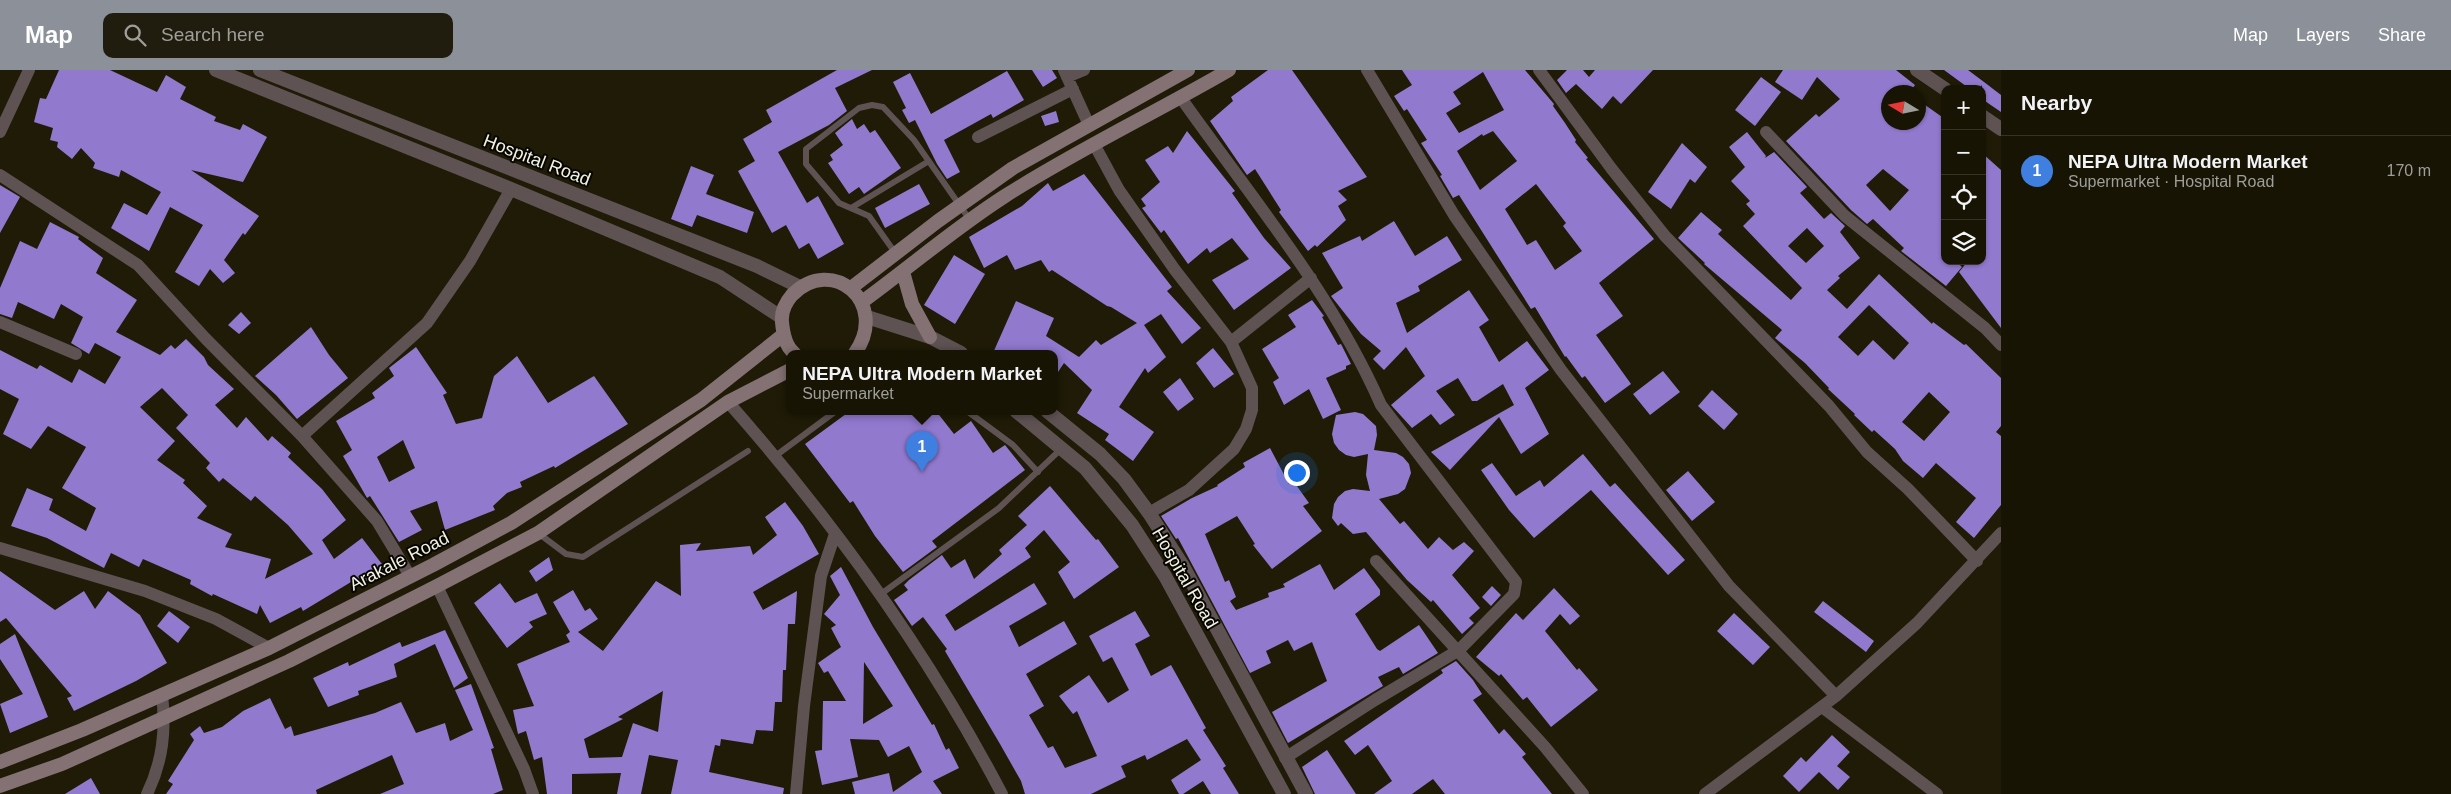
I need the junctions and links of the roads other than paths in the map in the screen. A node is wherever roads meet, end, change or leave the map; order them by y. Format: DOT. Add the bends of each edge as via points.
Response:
graph roads {
  1 [pos="29,70"];
  2 [pos="216,70"];
  3 [pos="1084,70"];
  4 [pos="1188,70"];
  5 [pos="1229,70"];
  6 [pos="1367,70"];
  7 [pos="1539,70"];
  8 [pos="1917,70"];
  9 [pos="265,71"];
  10 [pos="1066,74"];
  11 [pos="1941,86"];
  12 [pos="1073,89"];
  13 [pos="1181,98"];
  14 [pos="1986,119"];
  15 [pos="1089,125"];
  16 [pos="2001,129"];
  17 [pos="0,132"];
  18 [pos="1766,132"];
  19 [pos="978,137"];
  20 [pos="1094,144"];
  21 [pos="929,161"];
  22 [pos="0,175"];
  23 [pos="512,189"];
  24 [pos="960,206"];
  25 [pos="851,208"];
  26 [pos="970,220"];
  27 [pos="896,254"];
  28 [pos="903,272"];
  29 [pos="1310,278"];
  30 [pos="800,287"];
  31 [pos="851,288"];
  32 [pos="862,302"];
  33 [pos="781,317"];
  34 [pos="867,317"];
  35 [pos="0,322"];
  36 [pos="783,335"];
  37 [pos="930,337"];
  38 [pos="1231,342"];
  39 [pos="2001,345"];
  40 [pos="792,350"];
  41 [pos="858,350"];
  42 [pos="955,350"];
  43 [pos="76,354"];
  44 [pos="786,372"];
  45 [pos="728,402"];
  46 [pos="831,415"];
  47 [pos="972,415"];
  48 [pos="1021,415"];
  49 [pos="1052,415"];
  50 [pos="302,436"];
  51 [pos="1062,448"];
  52 [pos="748,451"];
  53 [pos="774,457"];
  54 [pos="1038,472"];
  55 [pos="1149,513"];
  56 [pos="538,533"];
  57 [pos="2001,533"];
  58 [pos="835,534"];
  59 [pos="0,548"];
  60 [pos="1376,560"];
  61 [pos="1977,561"];
  62 [pos="410,576"];
  63 [pos="437,586"];
  64 [pos="882,594"];
  65 [pos="269,648"];
  66 [pos="1459,650"];
  67 [pos="162,694"];
  68 [pos="1836,696"];
  69 [pos="1822,707"];
  70 [pos="164,718"];
  71 [pos="1285,758"];
  72 [pos="0,762"];
  73 [pos="0,786"];
  74 [pos="147,794"];
  75 [pos="533,794"];
  76 [pos="796,794"];
  77 [pos="1002,794"];
  78 [pos="1284,794"];
  79 [pos="1306,794"];
  80 [pos="1583,794"];
  81 [pos="1705,794"];
  82 [pos="1937,794"];
  1 -- 17 [label="street"];
  2 -- 23 [label="street, Hospital Road"];
  3 -- 10 [label="street"];
  4 -- 15 [label="main road"];
  5 -- 13 [label="main road"];
  6 -- 68 [label="street" via="1454,216 1561,370 1729,586"];
  7 -- 61 [label="street" via="1665,236 1829,406 1867,452 1908,489"];
  8 -- 11 [label="street"];
  9 -- 30 [label="street, Hospital Road" via="748,263"];
  10 -- 12 [label="street"];
  12 -- 15 [label="street"];
  12 -- 19 [label="street"];
  13 -- 20 [label="main road"];
  13 -- 29 [label="street"];
  14 -- 16 [label="street"];
  15 -- 24 [label="main road" via="1013,168"];
  18 -- 39 [label="street" via="1845,216 1985,328"];
  20 -- 26 [label="main road" via="1006,195"];
  20 -- 38 [label="street" via="1125,198"];
  21 -- 24 [label="lane"];
  21 -- 25 [label="lane"];
  21 -- 25 [label="lane" via="883,107 859,108 806,149 805,157 810,171 838,203"];
  22 -- 50 [label="street" via="138,264 206,339"];
  23 -- 33 [label="street, Hospital Road" via="720,278"];
  23 -- 50 [label="street" via="470,261 427,322"];
  24 -- 26 [label="lane"];
  24 -- 27 [label="main road"];
  25 -- 27 [label="lane" via="868,216"];
  26 -- 28 [label="main road"];
  27 -- 31 [label="main road"];
  28 -- 32 [label="main road"];
  28 -- 37 [label="main road" via="912,304"];
  29 -- 38 [label="street"];
  29 -- 66 [label="street" via="1381,404 1516,582 1514,594"];
  30 -- 31 [label="main road" via="817,280 835,280"];
  30 -- 33 [label="main road" via="787,300"];
  31 -- 32 [label="main road"];
  32 -- 34 [label="main road"];
  33 -- 36 [label="main road"];
  34 -- 37 [label="street"];
  34 -- 41 [label="main road" via="865,338"];
  35 -- 43 [label="street"];
  36 -- 40 [label="main road"];
  36 -- 62 [label="main road, Arakale Road" via="701,400 511,523"];
  37 -- 42 [label="street"];
  38 -- 55 [label="street" via="1252,388 1252,410 1246,429 1234,449 1207,476"];
  44 -- 45 [label="main road"];
  45 -- 53 [label="street"];
  45 -- 56 [label="main road"];
  46 -- 53 [label="lane"];
  47 -- 54 [label="lane" via="1013,445"];
  48 -- 51 [label="street, Hospital Road"];
  49 -- 55 [label="street, Hospital Road" via="1100,454"];
  50 -- 62 [label="street" via="377,521"];
  51 -- 54 [label="lane"];
  51 -- 78 [label="street, Hospital Road" via="1085,468 1132,525 1165,576"];
  52 -- 56 [label="lane" via="583,557 566,554"];
  53 -- 58 [label="street"];
  54 -- 64 [label="lane" via="999,508"];
  55 -- 71 [label="street, Hospital Road" via="1183,566"];
  56 -- 63 [label="main road"];
  57 -- 61 [label="street"];
  58 -- 64 [label="street"];
  58 -- 76 [label="street" via="821,576"];
  59 -- 65 [label="street" via="145,591 216,619"];
  60 -- 66 [label="street"];
  61 -- 68 [label="street" via="1917,623"];
  62 -- 65 [label="main road, Arakale Road"];
  63 -- 70 [label="main road" via="289,661"];
  63 -- 75 [label="street"];
  64 -- 77 [label="street" via="974,741"];
  65 -- 67 [label="main road, Arakale Road"];
  66 -- 71 [label="street"];
  66 -- 80 [label="street"];
  67 -- 70 [label="street"];
  67 -- 72 [label="main road, Arakale Road"];
  68 -- 69 [label="street"];
  69 -- 81 [label="street"];
  69 -- 82 [label="street"];
  70 -- 73 [label="main road" via="62,764"];
  70 -- 74 [label="street" via="162,754"];
  71 -- 79 [label="street, Hospital Road"];
}
